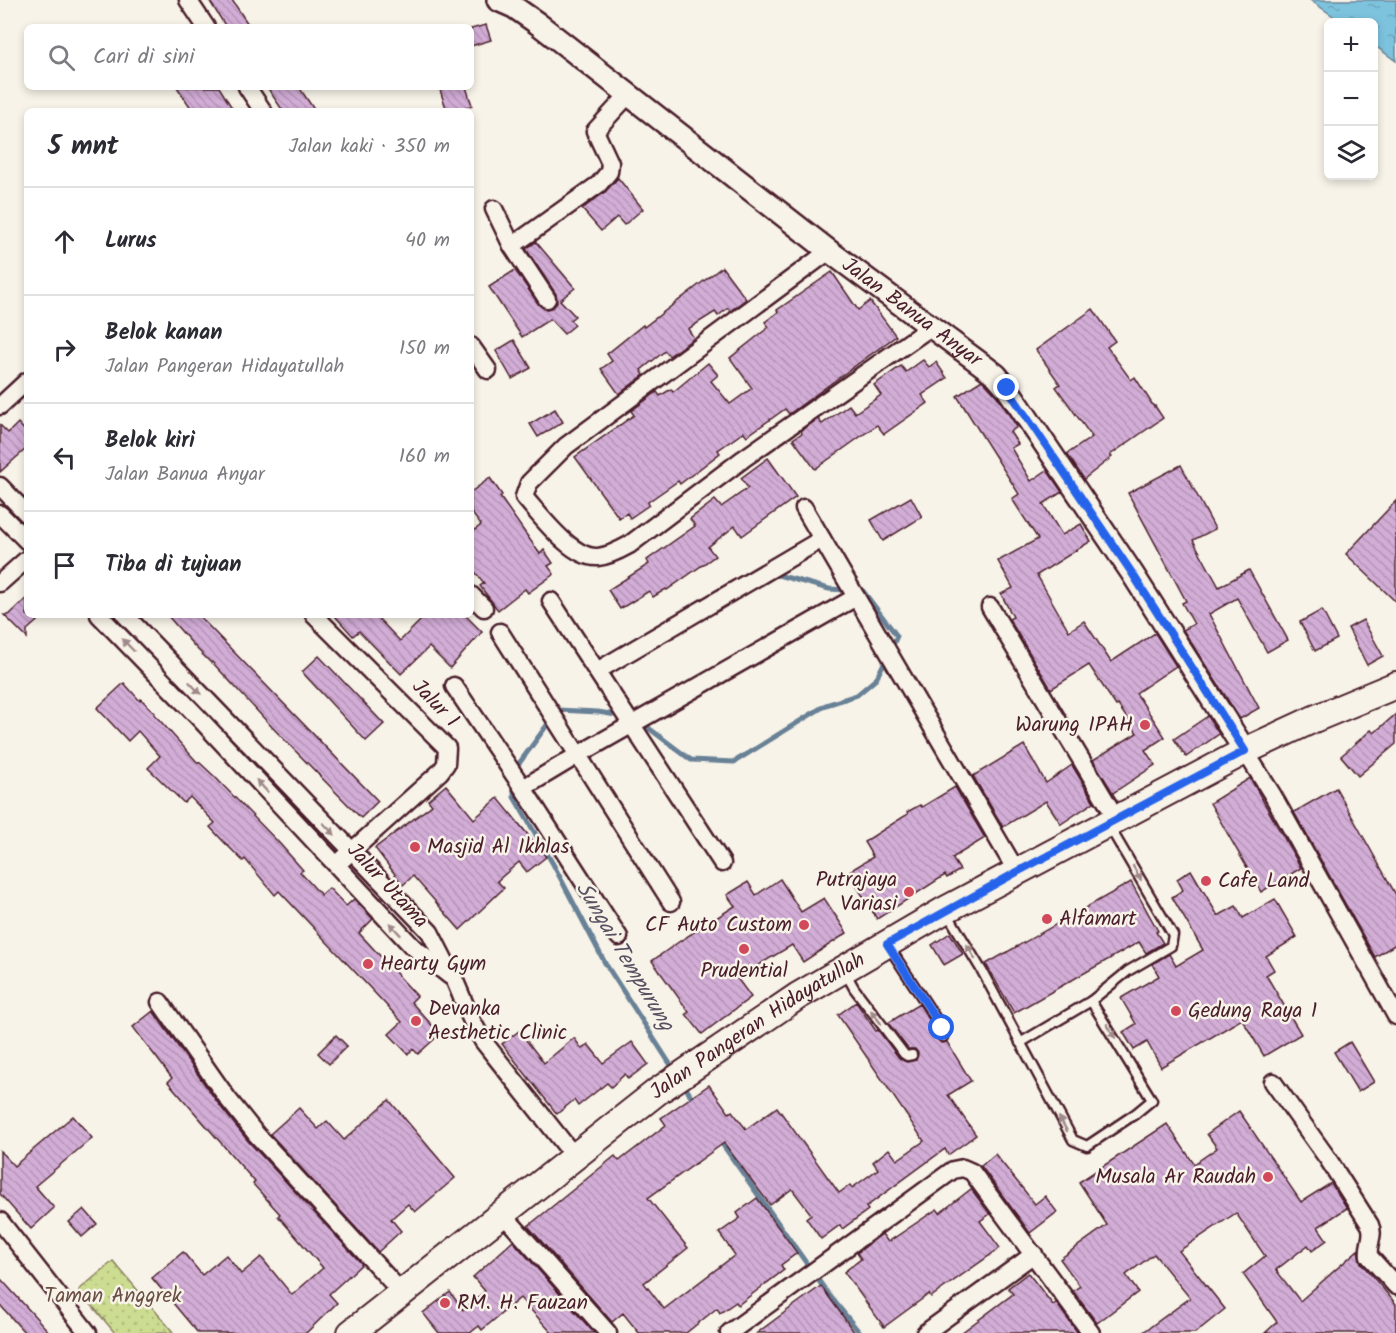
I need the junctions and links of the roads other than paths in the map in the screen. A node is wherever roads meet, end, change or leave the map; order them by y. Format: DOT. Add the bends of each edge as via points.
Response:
graph roads {
  1 [pos="188,0"];
  2 [pos="498,0"];
  3 [pos="204,24"];
  4 [pos="249,90"];
  5 [pos="629,94"];
  6 [pos="261,108"];
  7 [pos="494,209"];
  8 [pos="512,246"];
  9 [pos="829,251"];
  10 [pos="547,299"];
  11 [pos="932,326"];
  12 [pos="474,349"];
  13 [pos="488,370"];
  14 [pos="24,384"];
  15 [pos="0,406"];
  16 [pos="0,486"];
  17 [pos="804,508"];
  18 [pos="24,511"];
  19 [pos="0,514"];
  20 [pos="24,538"];
  21 [pos="822,539"];
  22 [pos="24,562"];
  23 [pos="0,584"];
  24 [pos="856,597"];
  25 [pos="474,598"];
  26 [pos="551,601"];
  27 [pos="990,607"];
  28 [pos="483,608"];
  29 [pos="102,618"];
  30 [pos="128,618"];
  31 [pos="317,618"];
  32 [pos="500,632"];
  33 [pos="597,671"];
  34 [pos="1396,685"];
  35 [pos="454,687"];
  36 [pos="212,705"];
  37 [pos="198,717"];
  38 [pos="632,724"];
  39 [pos="1245,751"];
  40 [pos="578,755"];
  41 [pos="523,788"];
  42 [pos="1112,820"];
  43 [pos="351,852"];
  44 [pos="722,863"];
  45 [pos="336,866"];
  46 [pos="1017,872"];
  47 [pos="671,902"];
  48 [pos="945,910"];
  49 [pos="619,936"];
  50 [pos="887,944"];
  51 [pos="843,970"];
  52 [pos="455,981"];
  53 [pos="1091,1001"];
  54 [pos="160,1002"];
  55 [pos="1396,1016"];
  56 [pos="943,1037"];
  57 [pos="1020,1043"];
  58 [pos="912,1055"];
  59 [pos="1273,1082"];
  60 [pos="574,1156"];
  61 [pos="502,1213"];
  62 [pos="0,1221"];
  63 [pos="1034,1254"];
  64 [pos="1396,1287"];
  65 [pos="402,1293"];
  66 [pos="88,1333"];
  67 [pos="351,1333"];
  68 [pos="608,1333"];
  69 [pos="729,1333"];
  70 [pos="925,1333"];
  71 [pos="1091,1333"];
  1 -- 3 [label="street"];
  2 -- 5 [label="street, Jalan Banua Anyar" via="529,17"];
  4 -- 6 [label="street"];
  5 -- 8 [label="street" via="595,130 610,163 606,177"];
  5 -- 9 [label="street, Jalan Banua Anyar"];
  7 -- 8 [label="street"];
  8 -- 10 [label="street"];
  9 -- 11 [label="street, Jalan Banua Anyar"];
  9 -- 11 [label="street" via="566,447 529,483 524,497 570,546 598,557 629,545"];
  11 -- 39 [label="street, Jalan Banua Anyar" via="996,375 1007,388 1132,573"];
  12 -- 13 [label="street"];
  14 -- 15 [label="street"];
  16 -- 18 [label="street"];
  17 -- 21 [label="street"];
  19 -- 20 [label="street"];
  21 -- 24 [label="street"];
  21 -- 33 [label="street"];
  22 -- 23 [label="street"];
  24 -- 38 [label="street"];
  24 -- 46 [label="street"];
  25 -- 28 [label="street"];
  26 -- 33 [label="street"];
  27 -- 42 [label="street"];
  37 -- 29 [label="street, Jalur Utama, one-way"];
  30 -- 36 [label="street, Jalur Utama, one-way"];
  31 -- 43 [label="street, Jalur 1" via="447,748 446,764 440,772"];
  32 -- 40 [label="street"];
  33 -- 38 [label="street"];
  34 -- 39 [label="main road, Jalan Pangeran Hidayatullah"];
  35 -- 41 [label="street"];
  36 -- 37 [label="street"];
  36 -- 43 [label="street, Jalur Utama, one-way"];
  45 -- 37 [label="street, Jalur Utama, one-way"];
  38 -- 40 [label="street"];
  38 -- 44 [label="street"];
  39 -- 42 [label="main road, Jalan Pangeran Hidayatullah"];
  39 -- 55 [label="street"];
  40 -- 41 [label="street"];
  40 -- 47 [label="street"];
  41 -- 49 [label="street"];
  42 -- 46 [label="main road, Jalan Pangeran Hidayatullah"];
  42 -- 53 [label="lane, one-way" via="1173,935 1171,946 1128,971"];
  43 -- 45 [label="street"];
  43 -- 52 [label="street, Jalur Utama" via="430,932"];
  52 -- 45 [label="street, Jalur Utama, one-way" via="412,946"];
  46 -- 48 [label="main road, Jalan Pangeran Hidayatullah"];
  48 -- 50 [label="main road, Jalan Pangeran Hidayatullah"];
  57 -- 48 [label="lane, one-way"];
  50 -- 51 [label="main road, Jalan Pangeran Hidayatullah"];
  50 -- 56 [label="lane" via="942,1028"];
  58 -- 51 [label="lane, one-way" via="904,1054"];
  51 -- 60 [label="main road, Jalan Pangeran Hidayatullah" via="704,1059"];
  52 -- 60 [label="street" via="483,1041"];
  53 -- 57 [label="lane"];
  53 -- 57 [label="lane, one-way" via="1152,1100 1087,1146 1072,1140"];
  54 -- 65 [label="street" via="256,1134"];
  59 -- 64 [label="street" via="1370,1225 1369,1256"];
  60 -- 61 [label="main road, Jalan Pangeran Hidayatullah"];
  61 -- 65 [label="main road, Jalan Pangeran Hidayatullah"];
  61 -- 68 [label="street"];
  62 -- 66 [label="street"];
  63 -- 69 [label="street" via="972,1172 958,1168"];
  63 -- 70 [label="street"];
  63 -- 71 [label="street"];
  65 -- 67 [label="main road, Jalan Pangeran Hidayatullah"];
}
